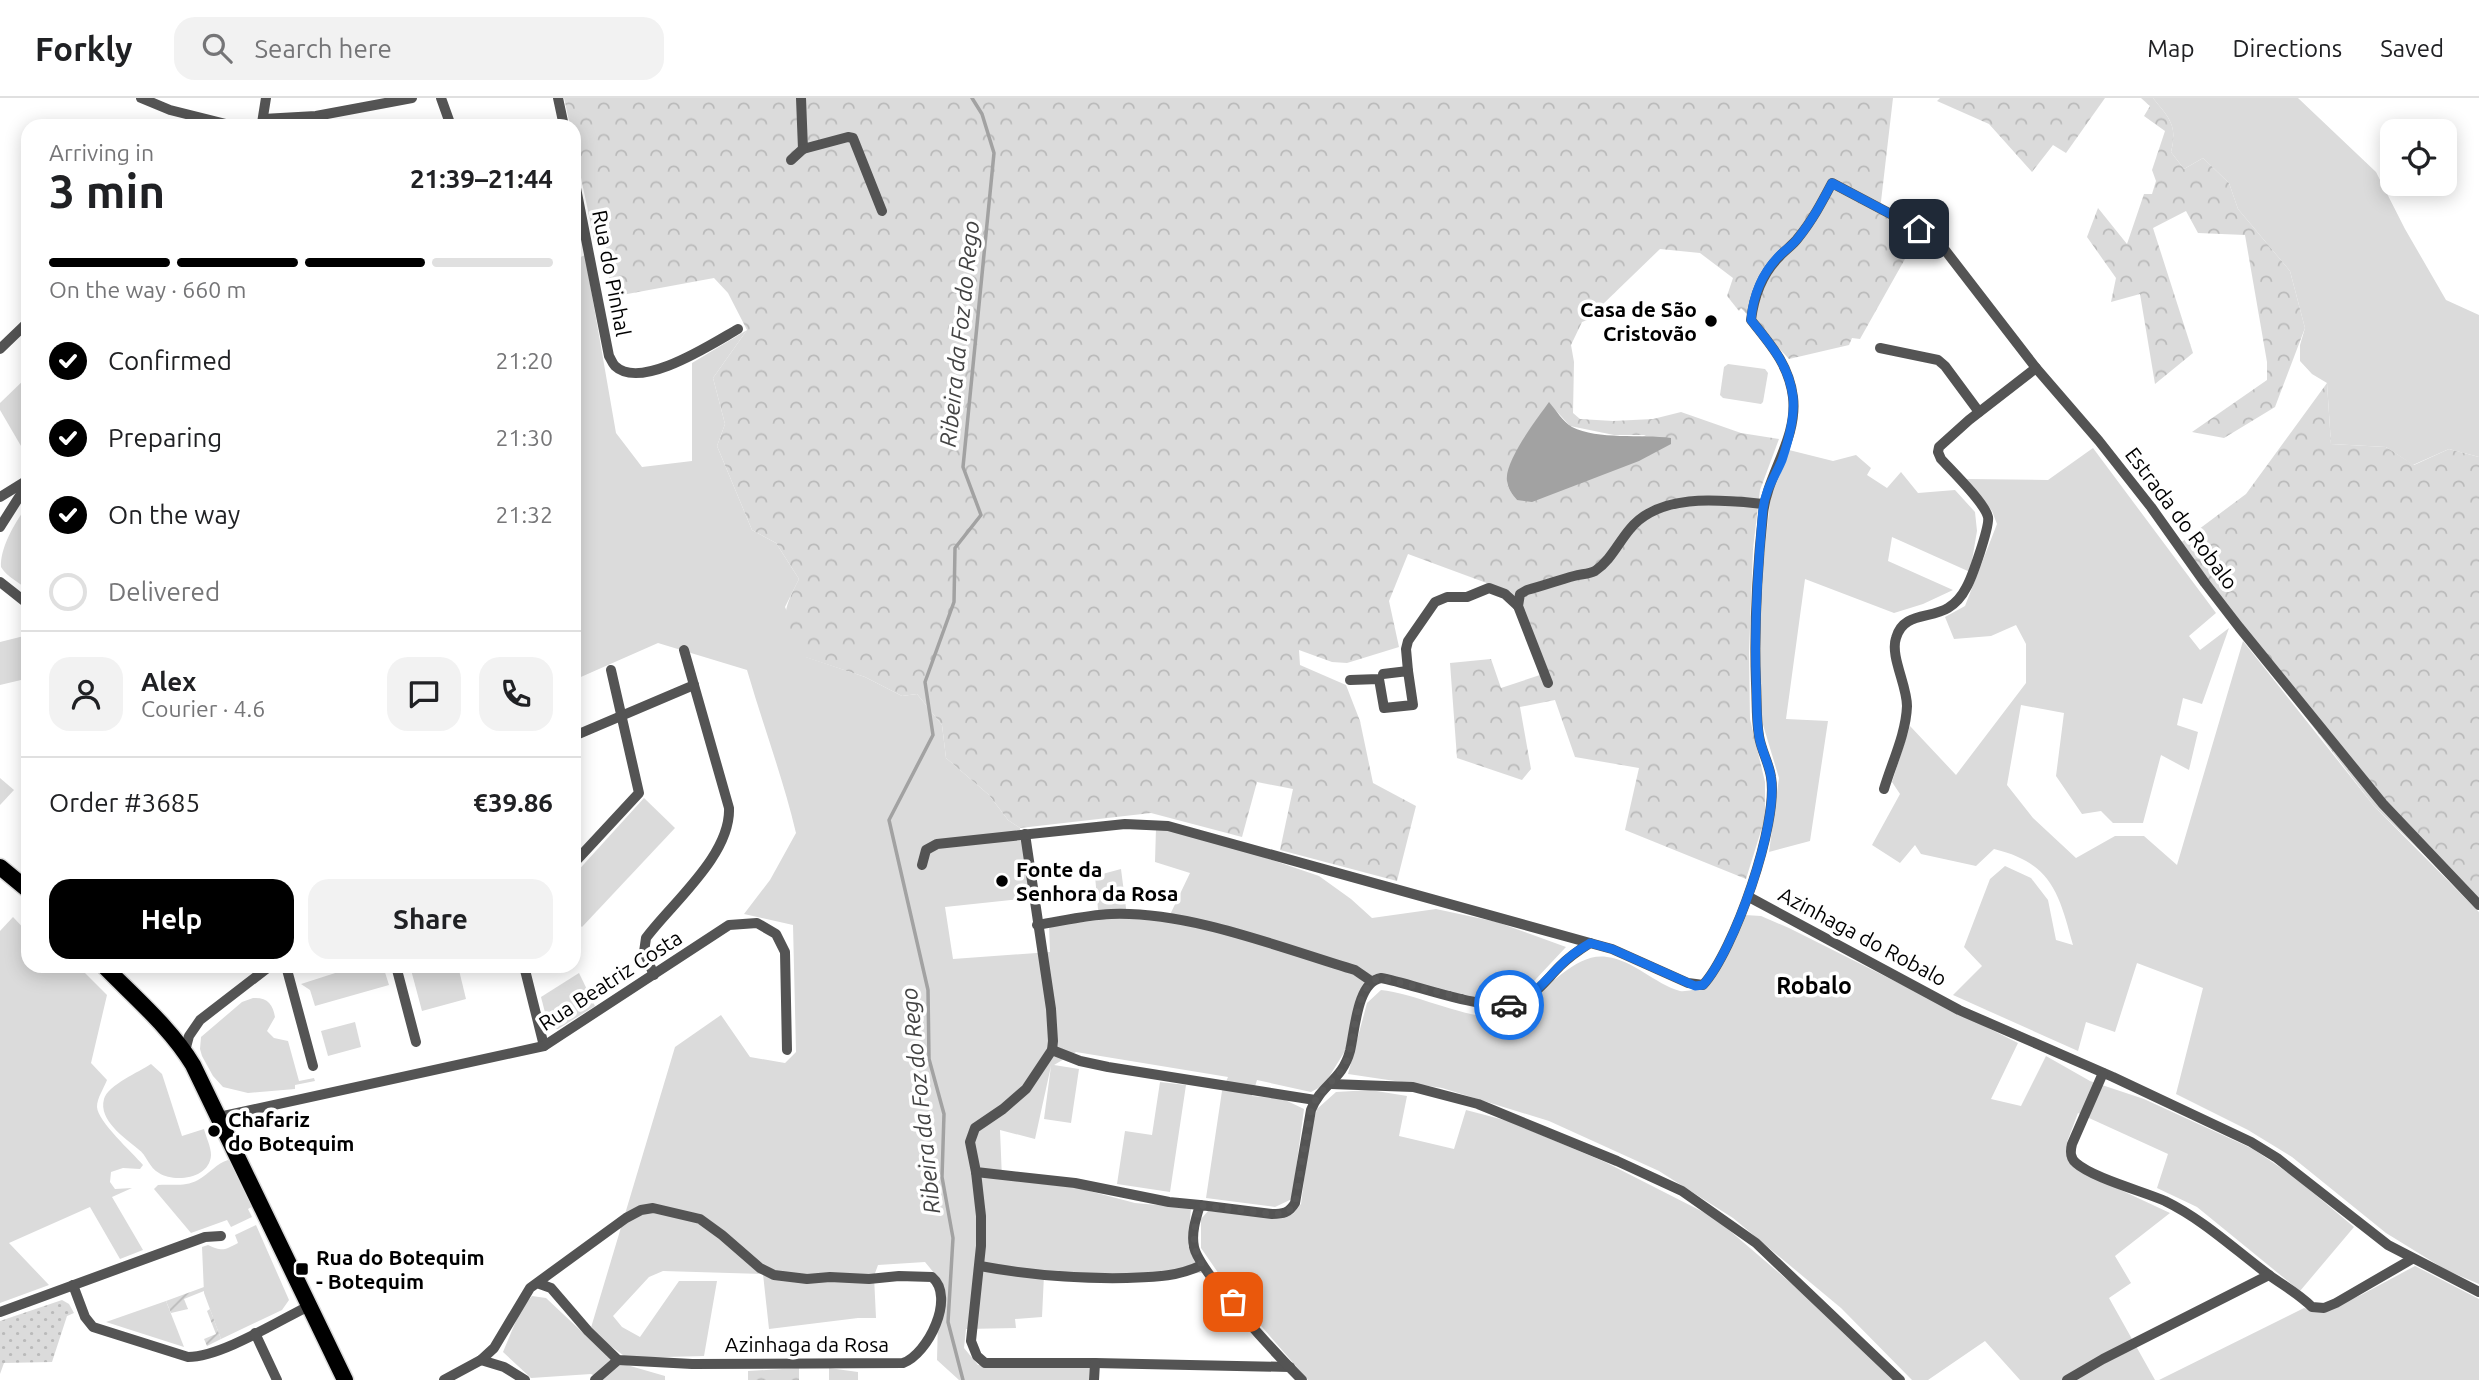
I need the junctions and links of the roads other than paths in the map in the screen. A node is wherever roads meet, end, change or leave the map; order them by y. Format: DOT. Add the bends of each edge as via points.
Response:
graph roads {
  1 [pos="141,98"];
  2 [pos="266,98"];
  3 [pos="412,98"];
  4 [pos="441,98"];
  5 [pos="558,98"];
  6 [pos="801,98"];
  7 [pos="350,104"];
  8 [pos="206,119"];
  9 [pos="263,119"];
  10 [pos="290,119"];
  11 [pos="448,119"];
  12 [pos="562,119"];
  13 [pos="803,149"];
  14 [pos="792,160"];
  15 [pos="1832,183"];
  16 [pos="882,211"];
  17 [pos="581,214"];
  18 [pos="21,329"];
  19 [pos="738,329"];
  20 [pos="1880,348"];
  21 [pos="0,349"];
  22 [pos="2036,368"];
  23 [pos="1979,412"];
  24 [pos="21,485"];
  25 [pos="21,492"];
  26 [pos="0,498"];
  27 [pos="1764,505"];
  28 [pos="0,527"];
  29 [pos="0,582"];
  30 [pos="12,592"];
  31 [pos="21,599"];
  32 [pos="21,604"];
  33 [pos="1518,606"];
  34 [pos="684,650"];
  35 [pos="611,670"];
  36 [pos="1408,671"];
  37 [pos="1383,674"];
  38 [pos="1350,681"];
  39 [pos="1548,683"];
  40 [pos="694,685"];
  41 [pos="622,716"];
  42 [pos="581,733"];
  43 [pos="1884,789"];
  44 [pos="1024,834"];
  45 [pos="581,855"];
  46 [pos="922,865"];
  47 [pos="0,867"];
  48 [pos="21,884"];
  49 [pos="1749,897"];
  50 [pos="2479,905"];
  51 [pos="1037,925"];
  52 [pos="1590,943"];
  53 [pos="111,973"];
  54 [pos="261,973"];
  55 [pos="288,973"];
  56 [pos="398,973"];
  57 [pos="526,973"];
  58 [pos="653,975"];
  59 [pos="1371,982"];
  60 [pos="416,1042"];
  61 [pos="544,1046"];
  62 [pos="787,1050"];
  63 [pos="1052,1050"];
  64 [pos="185,1051"];
  65 [pos="313,1066"];
  66 [pos="2103,1073"];
  67 [pos="1331,1084"];
  68 [pos="1315,1100"];
  69 [pos="219,1117"];
  70 [pos="976,1171"];
  71 [pos="1200,1205"];
  72 [pos="221,1236"];
  73 [pos="2412,1259"];
  74 [pos="1202,1265"];
  75 [pos="980,1266"];
  76 [pos="2269,1275"];
  77 [pos="537,1283"];
  78 [pos="74,1285"];
  79 [pos="2479,1293"];
  80 [pos="309,1306"];
  81 [pos="0,1312"];
  82 [pos="255,1333"];
  83 [pos="481,1360"];
  84 [pos="618,1360"];
  85 [pos="1095,1363"];
  86 [pos="1179,1366"];
  87 [pos="1272,1367"];
  88 [pos="1290,1367"];
  89 [pos="277,1380"];
  90 [pos="345,1380"];
  91 [pos="444,1380"];
  92 [pos="525,1380"];
  93 [pos="596,1380"];
  94 [pos="1094,1380"];
  95 [pos="1179,1380"];
  96 [pos="1269,1380"];
  97 [pos="1302,1380"];
  98 [pos="1900,1380"];
  99 [pos="2067,1380"];
  1 -- 8 [label="street"];
  2 -- 9 [label="street"];
  3 -- 7 [label="street"];
  4 -- 11 [label="street"];
  5 -- 12 [label="street"];
  6 -- 13 [label="street"];
  7 -- 10 [label="street"];
  13 -- 14 [label="street"];
  13 -- 16 [label="street" via="853,138"];
  15 -- 22 [label="street, Estrada do Robalo" via="1933,239"];
  15 -- 27 [label="street, Azinhaga do Robalo" via="1796,241 1762,278 1752,309 1751,320 1782,359 1794,400 1782,459"];
  17 -- 19 [label="street, Rua do Pinhal" via="609,356 615,366 639,373 655,371"];
  18 -- 21 [label="street"];
  20 -- 23 [label="street" via="1937,360"];
  22 -- 23 [label="street"];
  22 -- 50 [label="street, Estrada do Robalo" via="2107,451 2205,583 2374,793"];
  23 -- 43 [label="street" via="1944,441 1937,453 1985,510 1988,523 1974,571 1956,602 1909,619 1896,635 1907,703"];
  24 -- 26 [label="street"];
  25 -- 28 [label="street"];
  27 -- 33 [label="street" via="1706,502 1656,509 1629,529 1593,572 1527,590 1520,594"];
  27 -- 49 [label="street, Azinhaga do Robalo" via="1755,661 1759,738 1772,778 1770,817"];
  29 -- 30 [label="street"];
  30 -- 31 [label="street"];
  30 -- 32 [label="street"];
  33 -- 36 [label="street" via="1506,594 1489,588 1435,602 1408,641"];
  33 -- 39 [label="street"];
  34 -- 40 [label="street"];
  35 -- 41 [label="street"];
  36 -- 37 [label="street"];
  36 -- 38 [label="street" via="1413,705 1384,708 1379,679"];
  40 -- 41 [label="street"];
  40 -- 58 [label="street" via="729,818 724,836 698,878 646,938 644,952"];
  41 -- 42 [label="street"];
  41 -- 45 [label="street" via="639,793"];
  44 -- 46 [label="street" via="937,844 926,850"];
  44 -- 51 [label="street"];
  44 -- 52 [label="street" via="1125,824 1168,826"];
  47 -- 48 [label="main road"];
  49 -- 52 [label="street" via="1703,985 1688,984"];
  49 -- 66 [label="street, Azinhaga do Robalo" via="1959,1010"];
  51 -- 59 [label="street" via="1110,914 1173,920 1355,970"];
  51 -- 63 [label="street" via="1051,1009"];
  52 -- 59 [label="street" via="1572,954 1536,992 1508,1006 1390,979"];
  53 -- 64 [label="main road"];
  54 -- 64 [label="street" via="200,1020"];
  55 -- 65 [label="street"];
  56 -- 60 [label="street"];
  57 -- 61 [label="street"];
  58 -- 61 [label="street, Rua Beatriz Costa"];
  58 -- 62 [label="street, Rua Beatriz Costa" via="729,925 757,923 776,934 785,952"];
  59 -- 67 [label="street" via="1362,997 1346,1063"];
  61 -- 69 [label="street, Rua Beatriz Costa"];
  63 -- 68 [label="street" via="1108,1067"];
  63 -- 70 [label="street" via="1026,1089 975,1128 970,1142"];
  64 -- 69 [label="main road"];
  66 -- 73 [label="street, Azinhaga do Robalo" via="2251,1142"];
  66 -- 76 [label="street" via="2071,1144 2074,1162 2191,1216"];
  67 -- 68 [label="street"];
  67 -- 98 [label="street" via="1413,1087 1478,1104 1682,1191 1756,1243"];
  68 -- 71 [label="street" via="1291,1210 1272,1214"];
  69 -- 80 [label="main road"];
  70 -- 71 [label="street"];
  70 -- 75 [label="street"];
  71 -- 74 [label="street" via="1193,1237"];
  72 -- 78 [label="street" via="205,1237"];
  73 -- 76 [label="street" via="2318,1309"];
  73 -- 79 [label="street, Azinhaga do Robalo"];
  74 -- 75 [label="street" via="1168,1276 1107,1278 1042,1276"];
  74 -- 88 [label="street"];
  75 -- 85 [label="street" via="971,1341 980,1360 992,1364"];
  76 -- 99 [label="street"];
  77 -- 83 [label="street, Azinhaga da Rosa"];
  77 -- 84 [label="street" via="551,1288"];
  77 -- 84 [label="street, Azinhaga da Rosa" via="626,1217 653,1208 699,1219 774,1275 932,1278 940,1293 938,1318 927,1343 903,1363"];
  78 -- 81 [label="street"];
  78 -- 82 [label="street" via="93,1327 179,1355 198,1357"];
  80 -- 82 [label="street"];
  80 -- 90 [label="main road"];
  82 -- 89 [label="street"];
  83 -- 91 [label="street, Azinhaga da Rosa"];
  83 -- 92 [label="street"];
  84 -- 93 [label="street"];
  85 -- 86 [label="street"];
  85 -- 94 [label="street"];
  86 -- 87 [label="street"];
  86 -- 95 [label="street"];
  87 -- 88 [label="street"];
  87 -- 96 [label="street"];
  88 -- 97 [label="street"];
}
